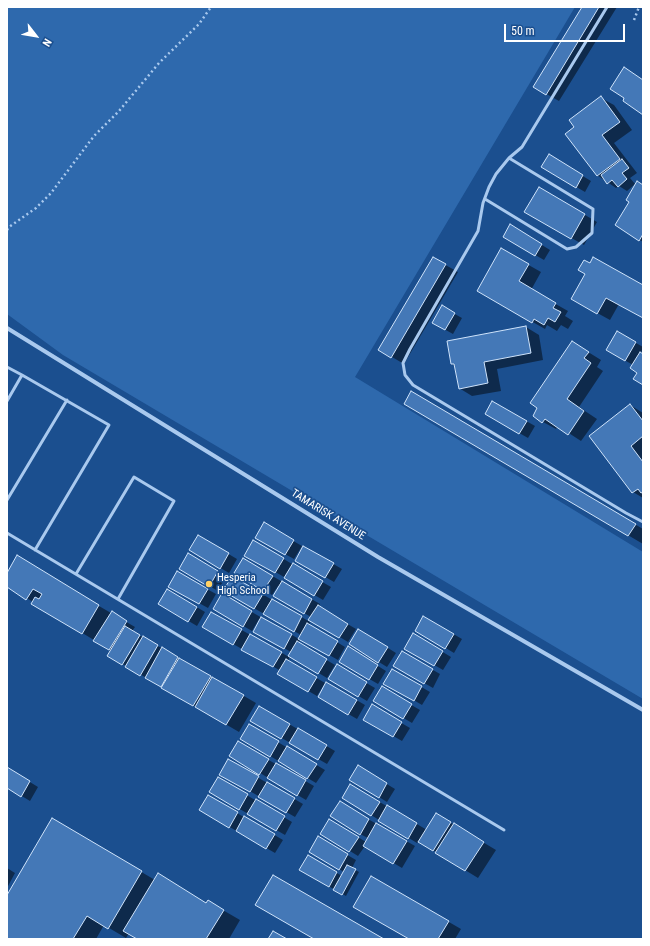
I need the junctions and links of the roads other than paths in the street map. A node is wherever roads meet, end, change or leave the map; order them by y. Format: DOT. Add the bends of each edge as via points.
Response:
graph roads {
  1 [pos="606,7"];
  2 [pos="509,158"];
  3 [pos="485,199"];
  4 [pos="7,328"];
  5 [pos="7,367"];
  6 [pos="22,375"];
  7 [pos="67,400"];
  8 [pos="7,401"];
  9 [pos="7,500"];
  10 [pos="643,522"];
  11 [pos="7,533"];
  12 [pos="35,550"];
  13 [pos="76,574"];
  14 [pos="118,599"];
  15 [pos="643,710"];
  16 [pos="504,830"];
  1 -- 2 [label="lane" via="522,147"];
  2 -- 3 [label="lane" via="496,174"];
  2 -- 3 [label="lane" via="593,209 592,233 576,247 567,249"];
  3 -- 10 [label="lane" via="478,230 410,349 403,363 405,374 414,386"];
  4 -- 15 [label="street, TAMARISK AVENUE" via="378,557"];
  5 -- 6 [label="lane"];
  6 -- 7 [label="lane"];
  6 -- 8 [label="lane"];
  7 -- 9 [label="lane"];
  7 -- 12 [label="lane" via="110,425"];
  11 -- 12 [label="lane"];
  12 -- 13 [label="lane"];
  13 -- 14 [label="lane"];
  13 -- 14 [label="lane" via="134,477 174,500"];
  14 -- 16 [label="lane"];
}
